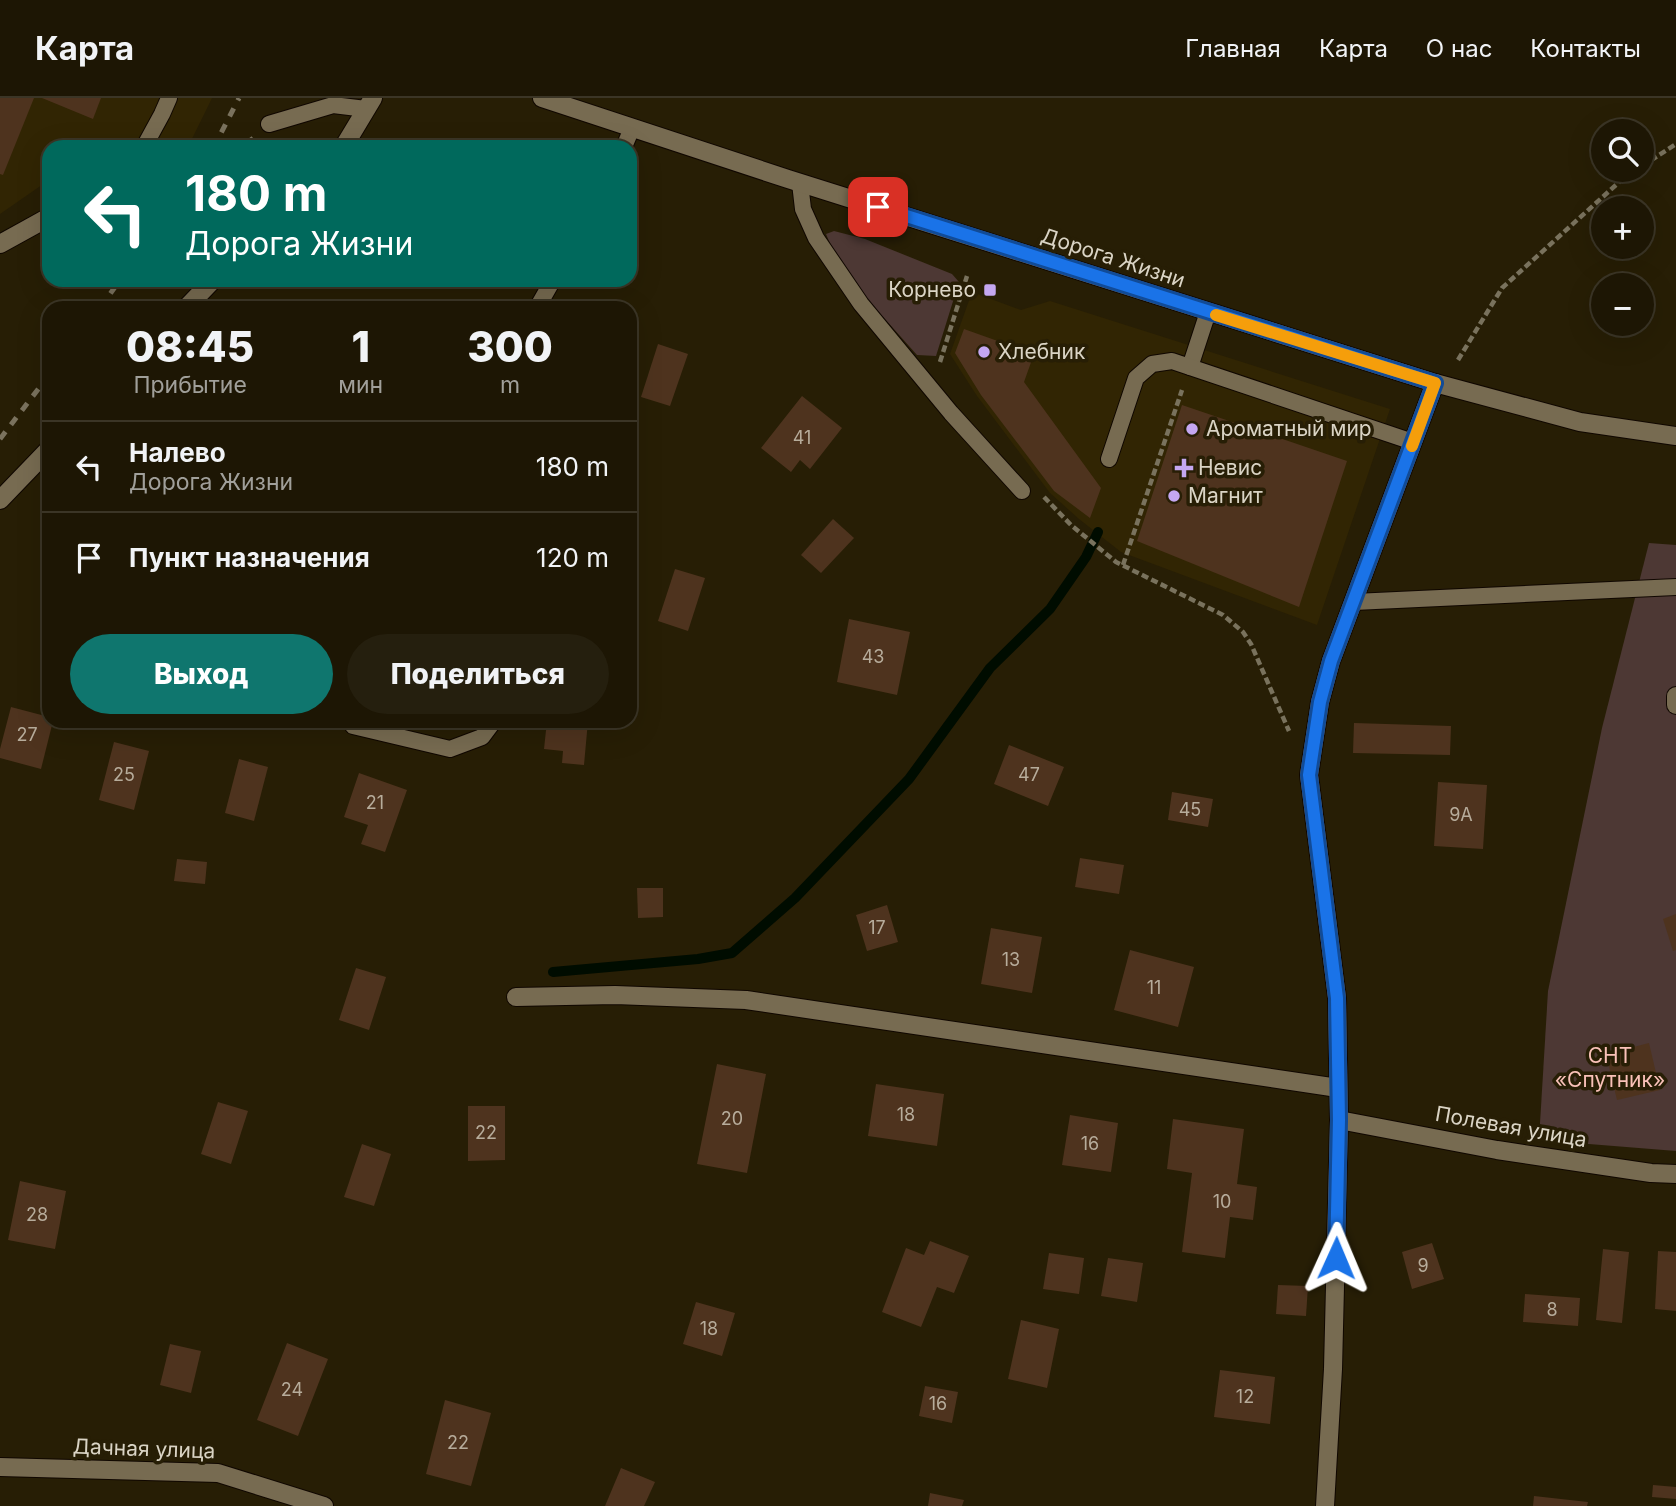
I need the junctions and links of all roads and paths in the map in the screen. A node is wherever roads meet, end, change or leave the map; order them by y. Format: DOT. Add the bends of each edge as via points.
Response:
graph roads {
  1 [pos="169,98"];
  2 [pos="542,98"];
  3 [pos="370,103"];
  4 [pos="269,124"];
  5 [pos="632,128"];
  6 [pos="148,140"];
  7 [pos="346,140"];
  8 [pos="627,140"];
  9 [pos="1676,144"];
  10 [pos="1654,158"];
  11 [pos="1618,182"];
  12 [pos="800,183"];
  13 [pos="42,222"];
  14 [pos="0,244"];
  15 [pos="967,276"];
  16 [pos="206,287"];
  17 [pos="193,301"];
  18 [pos="1208,312"];
  19 [pos="1458,360"];
  20 [pos="939,364"];
  21 [pos="1190,367"];
  22 [pos="1435,383"];
  23 [pos="1676,436"];
  24 [pos="1413,442"];
  25 [pos="42,456"];
  26 [pos="1109,458"];
  27 [pos="1030,490"];
  28 [pos="0,500"];
  29 [pos="1124,565"];
  30 [pos="1676,587"];
  31 [pos="1354,602"];
  32 [pos="1676,696"];
  33 [pos="1676,705"];
  34 [pos="362,728"];
  35 [pos="489,728"];
  36 [pos="1309,775"];
  37 [pos="516,997"];
  38 [pos="1338,1088"];
  39 [pos="1339,1120"];
  40 [pos="1676,1163"];
  41 [pos="1651,1173"];
  42 [pos="1676,1174"];
  43 [pos="0,1467"];
  44 [pos="324,1506"];
  45 [pos="1325,1506"];
  1 -- 6 [label="lane"];
  2 -- 5 [label="street, Дорога Жизни"];
  3 -- 4 [label="lane" via="333,105"];
  3 -- 7 [label="street"];
  5 -- 8 [label="lane"];
  5 -- 12 [label="street, Дорога Жизни"];
  9 -- 10 [label="path"];
  11 -- 19 [label="path" via="1502,288"];
  12 -- 18 [label="street, Дорога Жизни"];
  12 -- 27 [label="lane" via="803,209 816,238 861,304 951,413"];
  13 -- 14 [label="street"];
  15 -- 20 [label="path"];
  16 -- 17 [label="street"];
  18 -- 21 [label="lane"];
  18 -- 22 [label="street, Дорога Жизни"];
  21 -- 24 [label="lane"];
  21 -- 26 [label="lane" via="1172,361 1152,364 1136,378"];
  21 -- 29 [label="path"];
  22 -- 23 [label="street, Дорога Жизни" via="1580,422"];
  22 -- 24 [label="street"];
  24 -- 31 [label="street"];
  25 -- 28 [label="street"];
  27 -- 29 [label="path"];
  29 -- 36 [label="path" via="1223,615 1243,632"];
  30 -- 31 [label="lane"];
  31 -- 36 [label="street" via="1320,702"];
  32 -- 33 [label="street"];
  34 -- 35 [label="lane" via="450,749 482,737"];
  36 -- 38 [label="street" via="1337,998"];
  37 -- 38 [label="street" via="746,1000"];
  38 -- 39 [label="street"];
  39 -- 41 [label="street, Полевая улица"];
  39 -- 45 [label="street"];
  40 -- 41 [label="street"];
  41 -- 42 [label="street, Полевая улица"];
  43 -- 44 [label="street, Дачная улица" via="218,1473"];
}
